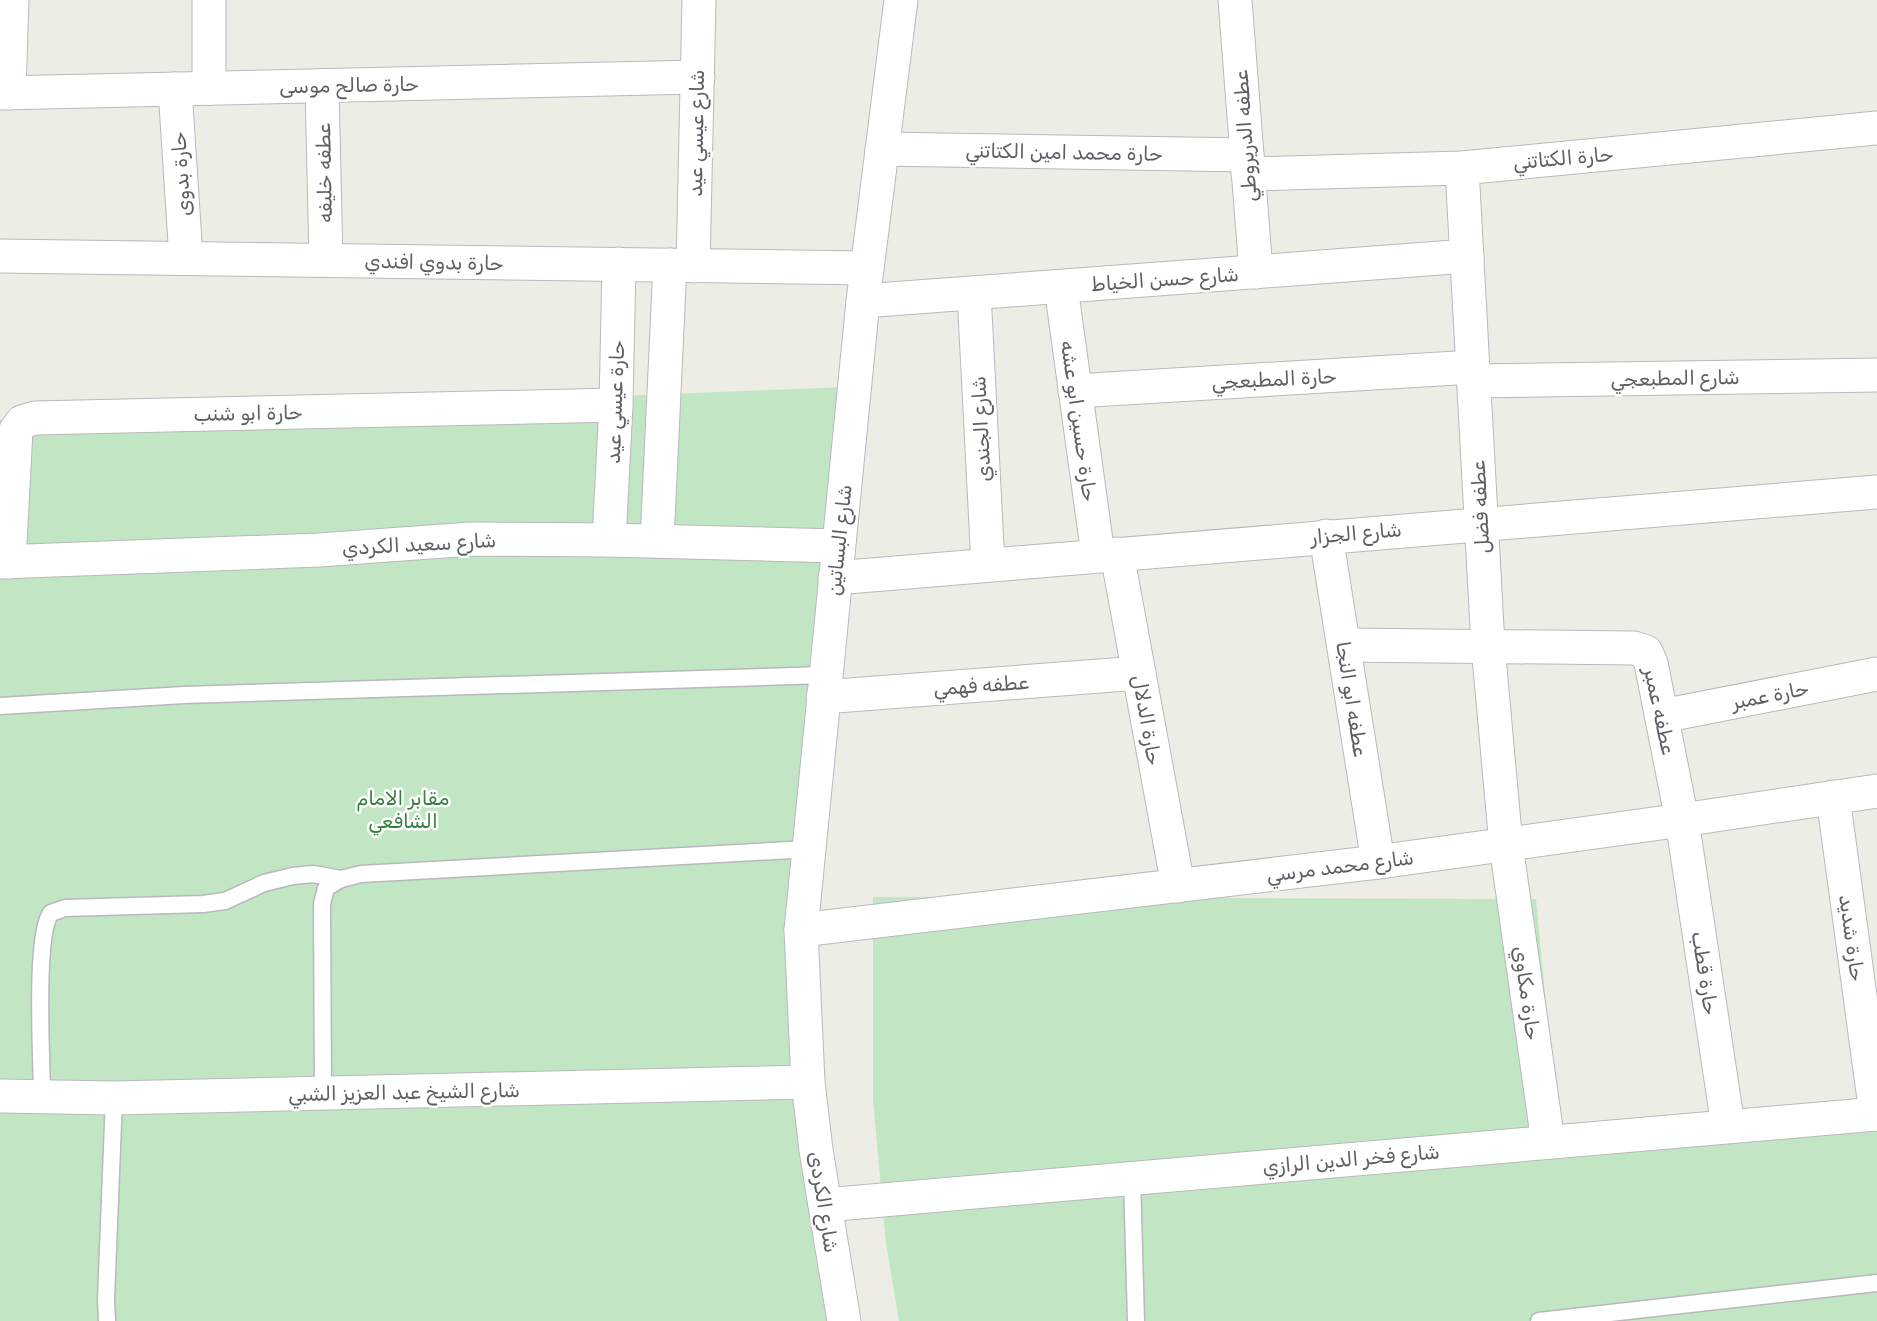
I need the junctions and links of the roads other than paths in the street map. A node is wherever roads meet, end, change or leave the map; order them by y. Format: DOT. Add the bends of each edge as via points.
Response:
graph roads {
  1 [pos="12,0"];
  2 [pos="209,0"];
  3 [pos="699,0"];
  4 [pos="901,0"];
  5 [pos="1235,0"];
  6 [pos="698,77"];
  7 [pos="322,86"];
  8 [pos="209,88"];
  9 [pos="175,89"];
  10 [pos="5,93"];
  11 [pos="1877,128"];
  12 [pos="882,149"];
  13 [pos="1247,165"];
  14 [pos="1462,168"];
  15 [pos="0,256"];
  16 [pos="1467,256"];
  17 [pos="186,258"];
  18 [pos="326,260"];
  19 [pos="619,264"];
  20 [pos="682,265"];
  21 [pos="867,267"];
  22 [pos="1256,272"];
  23 [pos="1061,287"];
  24 [pos="974,293"];
  25 [pos="863,301"];
  26 [pos="1473,374"];
  27 [pos="1877,375"];
  28 [pos="1075,391"];
  29 [pos="616,405"];
  30 [pos="1877,492"];
  31 [pos="1481,523"];
  32 [pos="1326,536"];
  33 [pos="609,540"];
  34 [pos="657,541"];
  35 [pos="1108,554"];
  36 [pos="4,562"];
  37 [pos="836,562"];
  38 [pos="988,565"];
  39 [pos="1344,645"];
  40 [pos="1488,646"];
  41 [pos="1139,673"];
  42 [pos="1877,674"];
  43 [pos="824,686"];
  44 [pos="0,706"];
  45 [pos="1662,716"];
  46 [pos="1877,791"];
  47 [pos="1833,797"];
  48 [pos="1682,820"];
  49 [pos="1506,845"];
  50 [pos="809,849"];
  51 [pos="1378,862"];
  52 [pos="341,879"];
  53 [pos="1178,886"];
  54 [pos="801,930"];
  55 [pos="807,1082"];
  56 [pos="323,1094"];
  57 [pos="0,1096"];
  58 [pos="42,1097"];
  59 [pos="114,1098"];
  60 [pos="1876,1114"];
  61 [pos="1728,1126"];
  62 [pos="1548,1142"];
  63 [pos="1131,1178"];
  64 [pos="825,1205"];
  65 [pos="1877,1283"];
  66 [pos="1614,1317"];
  67 [pos="107,1321"];
  68 [pos="844,1321"];
  69 [pos="1136,1321"];
  70 [pos="1539,1321"];
  1 -- 10 [label="street"];
  2 -- 8 [label="street"];
  3 -- 6 [label="street, شارع عيسي عيد"];
  4 -- 12 [label="street, شارع البساتين"];
  5 -- 13 [label="street, عطفه الدريروطي"];
  6 -- 7 [label="street, حارة صالح موسى"];
  6 -- 20 [label="street, شارع عيسي عيد"];
  7 -- 8 [label="street, حارة صالح موسى"];
  7 -- 18 [label="street, عطفه خليفه"];
  8 -- 9 [label="street, حارة صالح موسى"];
  9 -- 10 [label="street, حارة صالح موسى"];
  9 -- 17 [label="street, حارة بدوى"];
  11 -- 14 [label="street, حارة الكتاتني"];
  12 -- 13 [label="street, حارة محمد امين الكتاتني"];
  12 -- 21 [label="street, شارع البساتين"];
  13 -- 14 [label="street, حارة الكتاتني"];
  13 -- 22 [label="street, عطفه الدريروطي"];
  14 -- 16 [label="street, عطفه فضل"];
  15 -- 17 [label="street, حارة بدوي افندي"];
  16 -- 22 [label="street, شارع حسن الخياط"];
  16 -- 26 [label="street, عطفه فضل"];
  17 -- 18 [label="street, حارة بدوي افندي"];
  18 -- 19 [label="street, حارة بدوي افندي"];
  19 -- 20 [label="street, حارة بدوي افندي"];
  19 -- 29 [label="street, حارة عيسي عيد"];
  20 -- 21 [label="street, حارة بدوي افندي"];
  20 -- 34 [label="street, شارع عيسي عيد"];
  21 -- 25 [label="street, شارع البساتين"];
  22 -- 23 [label="street, شارع حسن الخياط"];
  23 -- 24 [label="street, شارع حسن الخياط"];
  23 -- 28 [label="street, حارة حسين ابو عشه"];
  24 -- 25 [label="street, شارع حسن الخياط"];
  24 -- 38 [label="street, شارع الجندي"];
  25 -- 37 [label="street, شارع البساتين"];
  26 -- 27 [label="street, شارع المطبعجي"];
  26 -- 28 [label="street, حارة المطبعجي"];
  26 -- 31 [label="street, عطفه فضل"];
  28 -- 35 [label="street, حارة حسين ابو عشه"];
  29 -- 33 [label="street, حارة عيسي عيد"];
  29 -- 36 [label="street, حارة ابو شنب" via="34,418 22,422 16,430"];
  30 -- 31 [label="street, شارع الجزار"];
  31 -- 32 [label="street, شارع الجزار"];
  31 -- 40 [label="street, عطفه فضل"];
  32 -- 35 [label="street, شارع الجزار"];
  32 -- 39 [label="street, عطفه ابو النجا"];
  33 -- 34 [label="street, شارع سعيد الكردي"];
  33 -- 36 [label="street, شارع سعيد الكردي" via="471,539 319,550"];
  34 -- 37 [label="street, شارع سعيد الكردي"];
  35 -- 38 [label="street, شارع الجزار"];
  35 -- 41 [label="street, حارة الدلال"];
  37 -- 38 [label="street, شارع الجزار"];
  37 -- 43 [label="street, شارع البساتين"];
  39 -- 40 [label="street"];
  39 -- 51 [label="street, عطفه ابو النجا"];
  40 -- 45 [label="street, عطفه عمبر" via="1634,648 1646,652 1652,663"];
  40 -- 49 [label="street, عطفه فضل"];
  41 -- 43 [label="street, عطفه فهمي"];
  41 -- 53 [label="street, حارة الدلال"];
  42 -- 45 [label="street, حارة عمبر"];
  43 -- 44 [label="lane" via="184,695"];
  43 -- 50 [label="street, شارع البساتين"];
  45 -- 48 [label="street, عطفه عمبر"];
  46 -- 47 [label="street, شارع محمد مرسي"];
  47 -- 48 [label="street, شارع محمد مرسي"];
  47 -- 60 [label="street, حارة شديد"];
  48 -- 49 [label="street, شارع محمد مرسي"];
  48 -- 61 [label="street, حارة قطب"];
  49 -- 51 [label="street, شارع محمد مرسي"];
  49 -- 62 [label="street, حارة مكاوي"];
  50 -- 52 [label="lane" via="373,873"];
  50 -- 54 [label="street, شارع البساتين"];
  51 -- 53 [label="street, شارع محمد مرسي"];
  52 -- 56 [label="lane" via="326,888 322,904"];
  52 -- 58 [label="lane" via="313,874 293,876 264,883 225,901 203,904 65,908 51,913 44,927 40,962"];
  53 -- 54 [label="street, شارع محمد مرسي"];
  54 -- 55 [label="street, شارع البساتين"];
  55 -- 56 [label="street, شارع الشيخ عبد العزيز الشبي"];
  55 -- 64 [label="street, شارع الكردى"];
  56 -- 59 [label="street, شارع الشيخ عبد العزيز الشبي"];
  57 -- 58 [label="street, شارع الشيخ عبد العزيز الشبي"];
  58 -- 59 [label="street, شارع الشيخ عبد العزيز الشبي"];
  59 -- 67 [label="lane"];
  60 -- 61 [label="street, شارع فخر الدين الرازي"];
  61 -- 62 [label="street, شارع فخر الدين الرازي"];
  62 -- 63 [label="street, شارع فخر الدين الرازي"];
  63 -- 64 [label="street, شارع فخر الدين الرازي"];
  63 -- 69 [label="lane"];
  64 -- 68 [label="street, شارع الكردى"];
  65 -- 66 [label="lane"];
  66 -- 70 [label="lane"];
}
